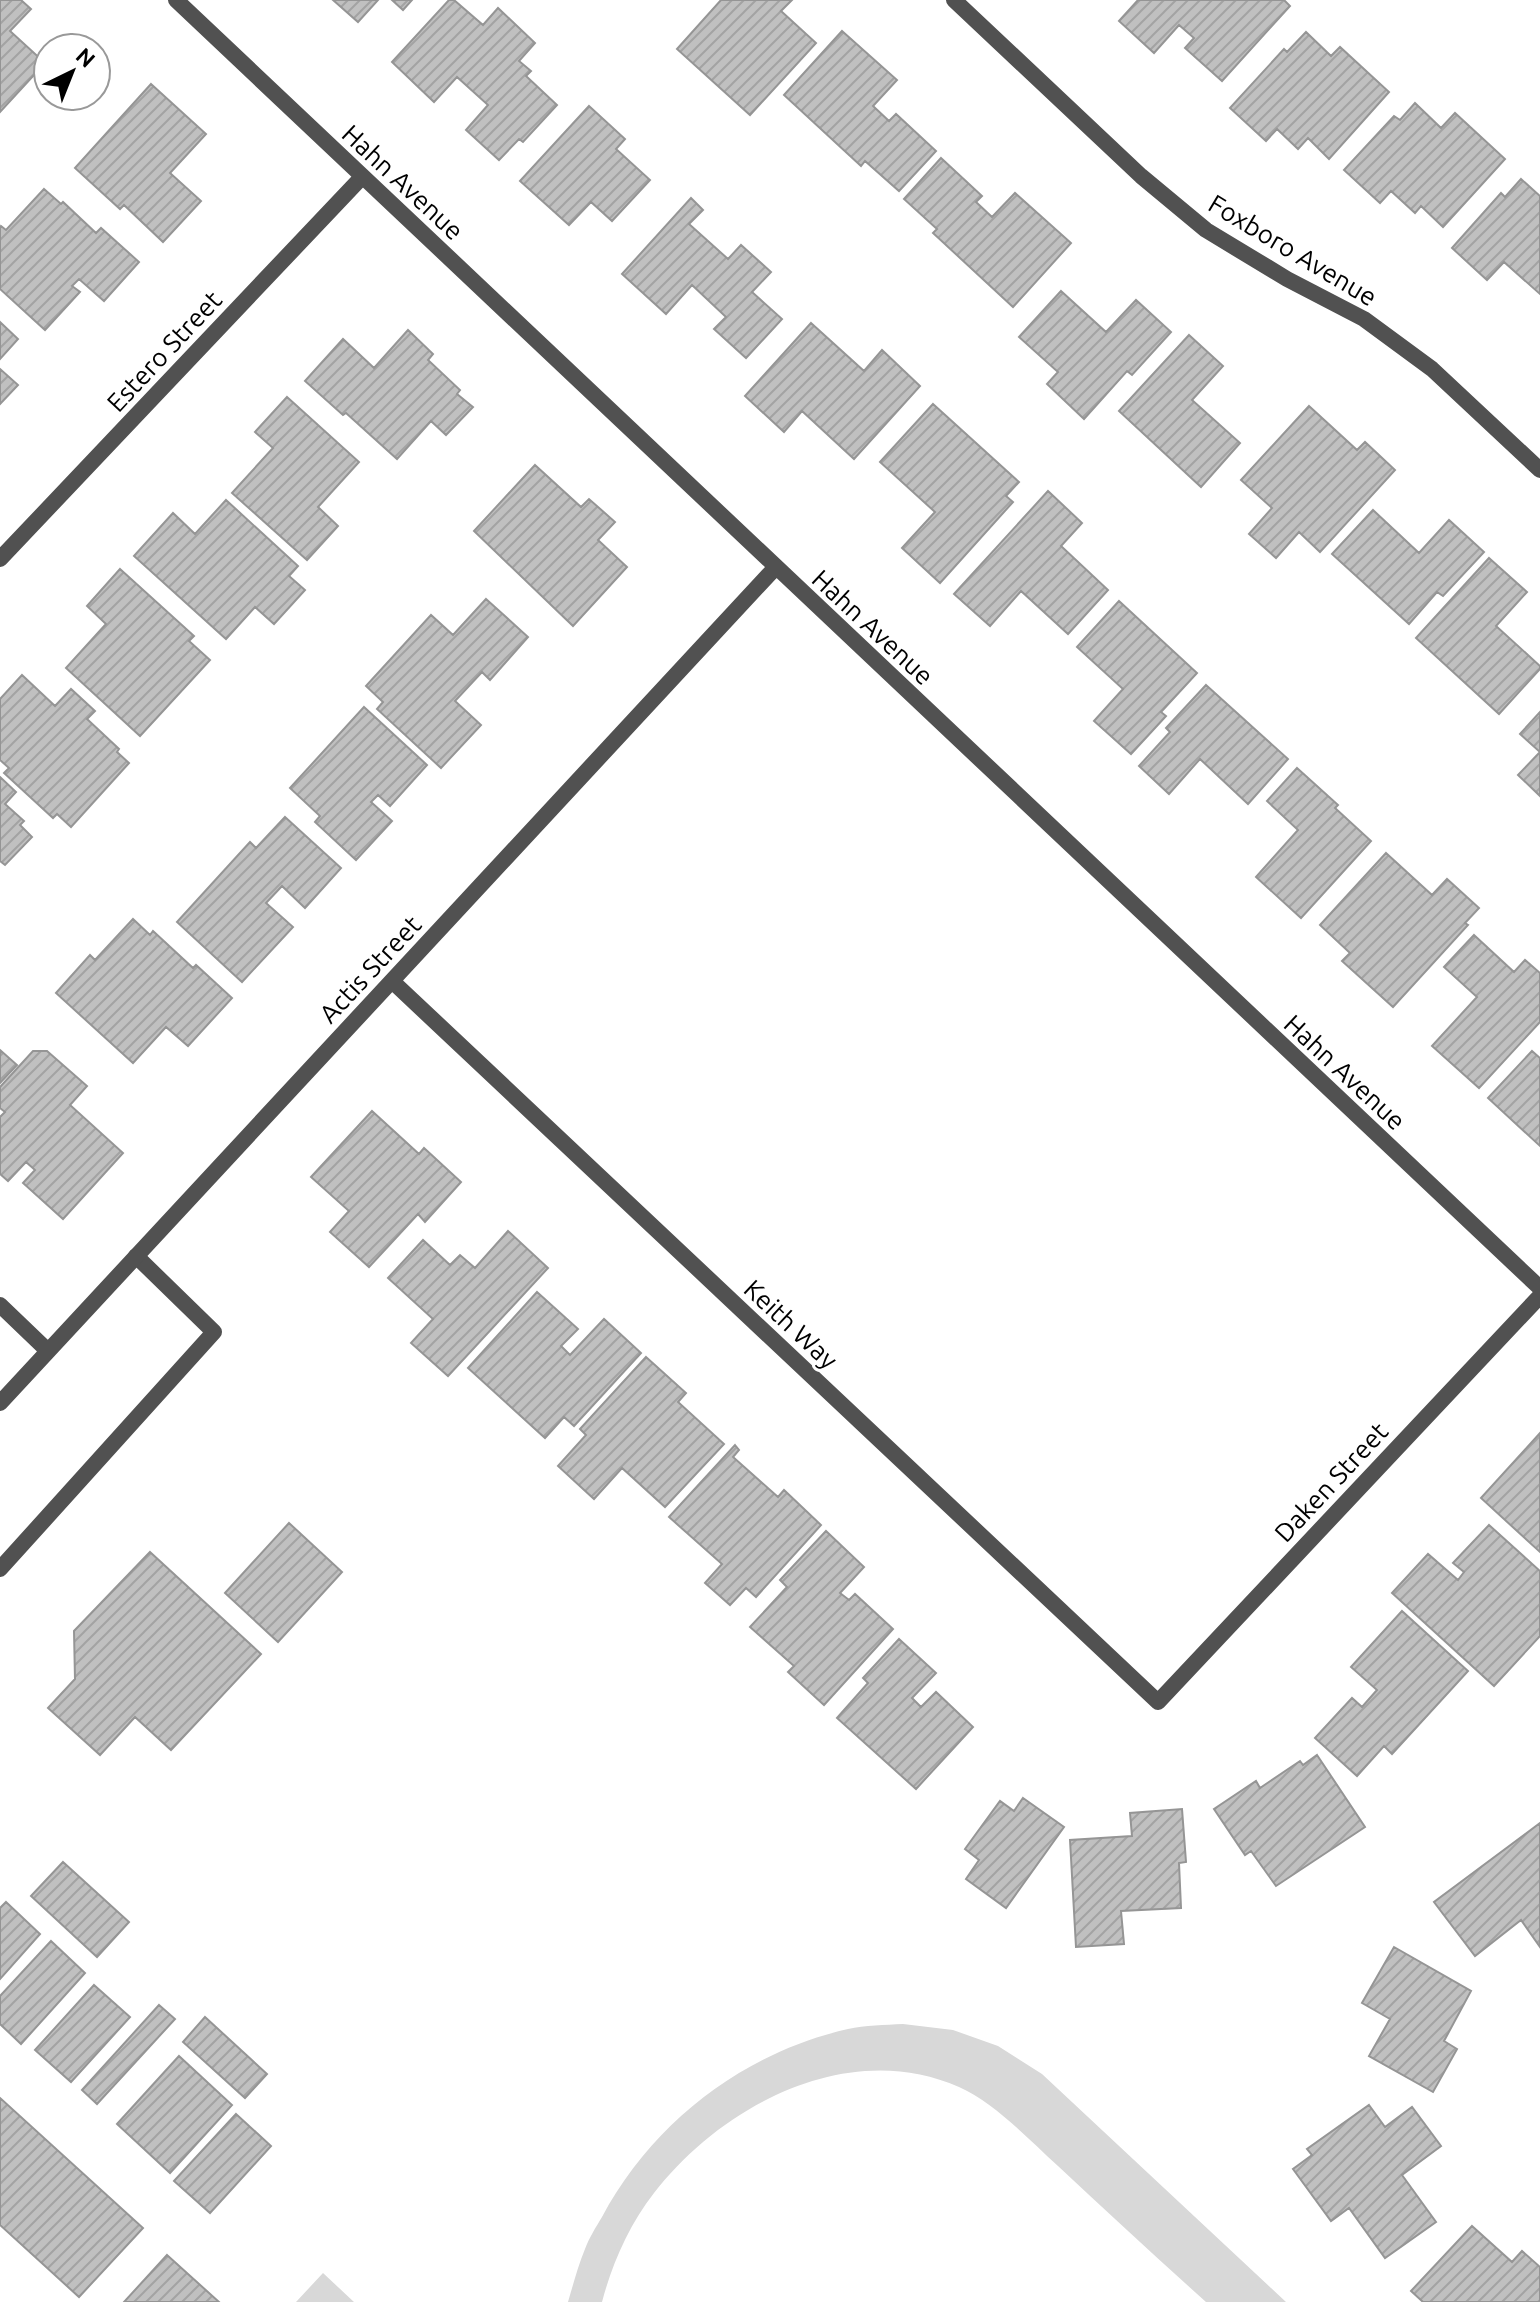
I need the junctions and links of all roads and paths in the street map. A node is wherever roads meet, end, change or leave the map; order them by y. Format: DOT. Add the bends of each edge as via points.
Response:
graph roads {
  1 [pos="176,0"];
  2 [pos="954,0"];
  3 [pos="362,177"];
  4 [pos="1540,470"];
  5 [pos="0,559"];
  6 [pos="775,568"];
  7 [pos="392,981"];
  8 [pos="136,1256"];
  9 [pos="1540,1288"];
  10 [pos="1540,1296"];
  11 [pos="0,1305"];
  12 [pos="48,1351"];
  13 [pos="0,1403"];
  14 [pos="0,1569"];
  15 [pos="1158,1702"];
  1 -- 3 [label="street, Hahn Avenue"];
  2 -- 4 [label="street, Foxboro Avenue" via="1206,230 1364,319 1432,369"];
  3 -- 5 [label="street, Estero Street"];
  3 -- 6 [label="street, Hahn Avenue"];
  6 -- 7 [label="street, Actis Street"];
  6 -- 9 [label="street, Hahn Avenue"];
  7 -- 8 [label="street, Actis Street"];
  7 -- 15 [label="street, Keith Way"];
  8 -- 12 [label="street, Actis Street"];
  8 -- 14 [label="street" via="214,1332"];
  10 -- 15 [label="street, Daken Street"];
  11 -- 12 [label="street"];
  12 -- 13 [label="street, Actis Street"];
}
